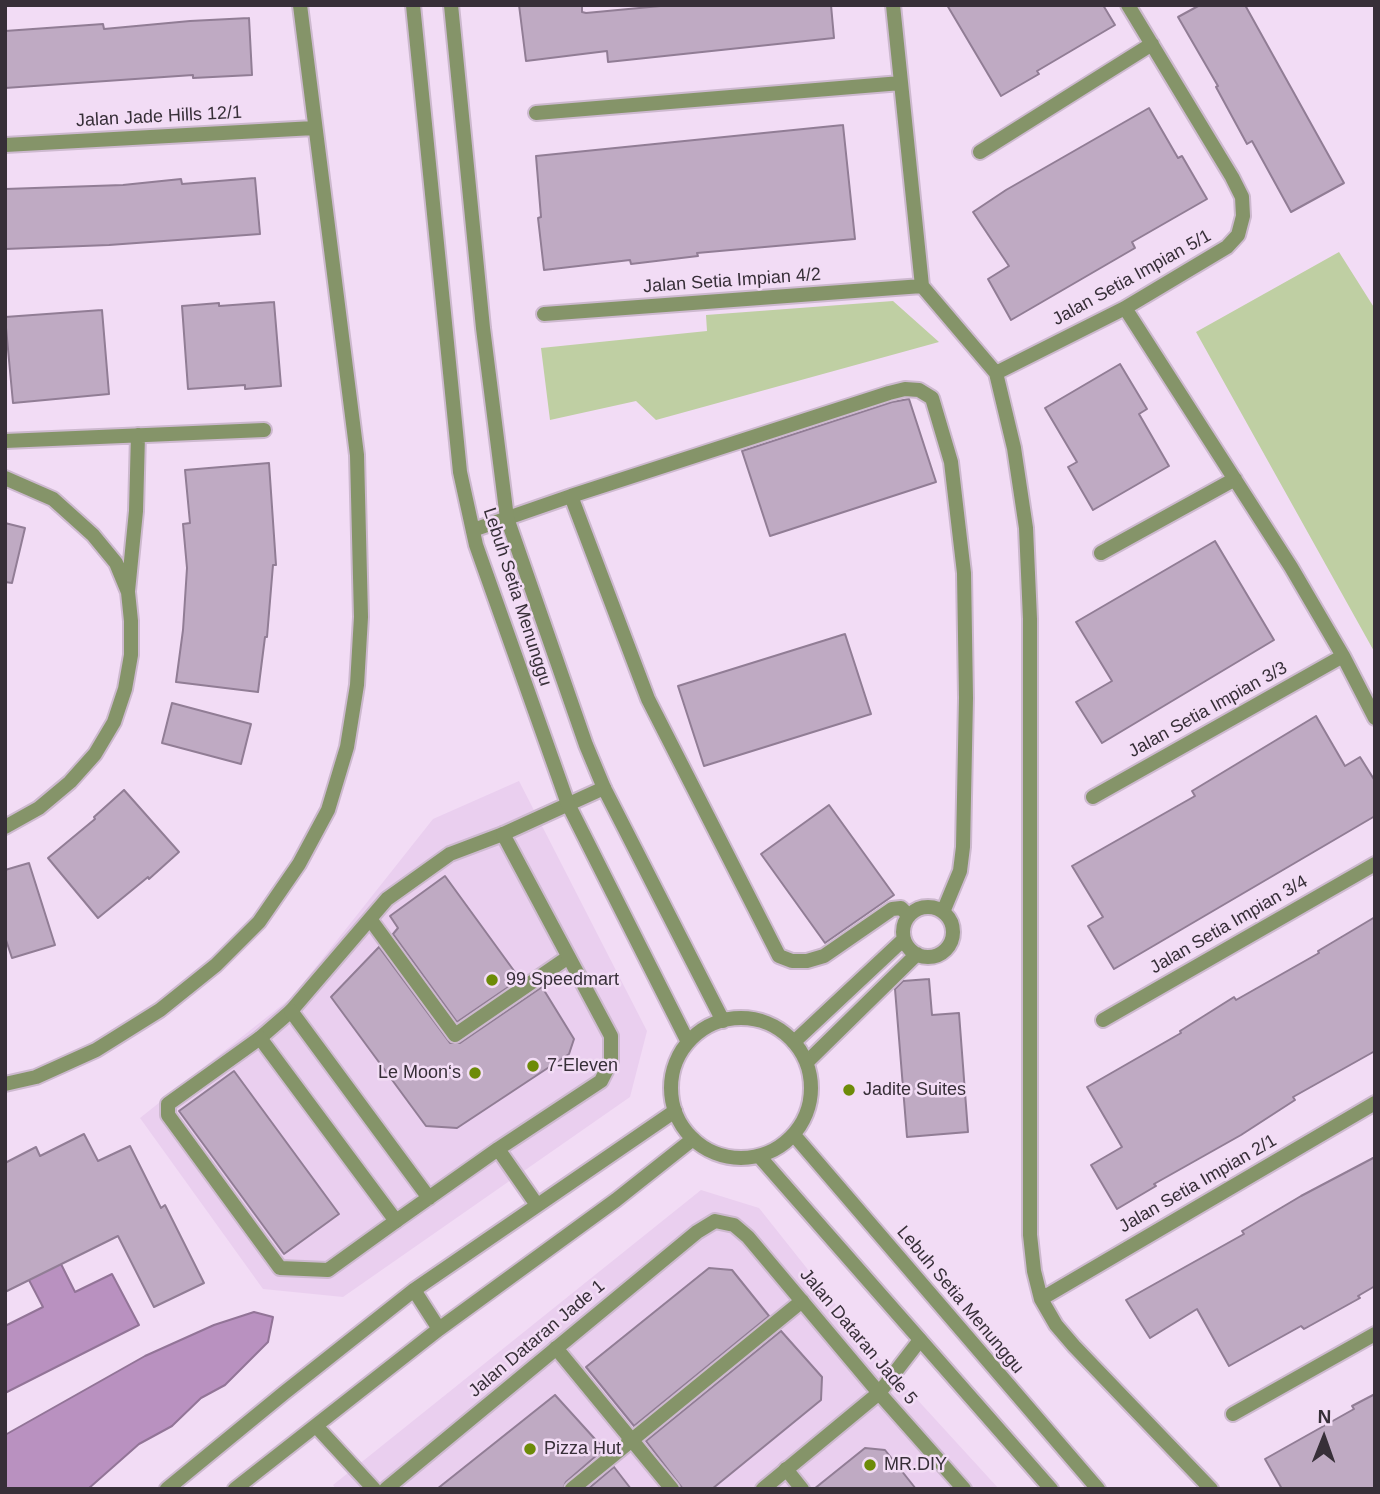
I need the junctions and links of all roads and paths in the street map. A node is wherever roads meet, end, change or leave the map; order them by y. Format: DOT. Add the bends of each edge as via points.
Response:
graph roads {
  1 [pos="300,5"];
  2 [pos="413,5"];
  3 [pos="451,5"];
  4 [pos="892,5"];
  5 [pos="1128,5"];
  6 [pos="1152,44"];
  7 [pos="901,83"];
  8 [pos="536,113"];
  9 [pos="314,128"];
  10 [pos="5,145"];
  11 [pos="979,152"];
  12 [pos="922,286"];
  13 [pos="1125,308"];
  14 [pos="544,314"];
  15 [pos="996,373"];
  16 [pos="264,430"];
  17 [pos="138,435"];
  18 [pos="5,441"];
  19 [pos="5,478"];
  20 [pos="1235,479"];
  21 [pos="571,496"];
  22 [pos="507,518"];
  23 [pos="473,530"];
  24 [pos="1101,553"];
  25 [pos="128,592"];
  26 [pos="1343,656"];
  27 [pos="1375,719"];
  28 [pos="604,788"];
  29 [pos="1093,797"];
  30 [pos="568,804"];
  31 [pos="5,827"];
  32 [pos="503,834"];
  33 [pos="1375,864"];
  34 [pos="943,912"];
  35 [pos="909,916"];
  36 [pos="370,919"];
  37 [pos="904,939"];
  38 [pos="916,954"];
  39 [pos="567,958"];
  40 [pos="291,1011"];
  41 [pos="1103,1020"];
  42 [pos="723,1021"];
  43 [pos="260,1038"];
  44 [pos="688,1042"];
  45 [pos="794,1042"];
  46 [pos="807,1062"];
  47 [pos="5,1084"];
  48 [pos="1375,1103"];
  49 [pos="675,1111"];
  50 [pos="794,1135"];
  51 [pos="693,1139"];
  52 [pos="498,1149"];
  53 [pos="759,1156"];
  54 [pos="429,1198"];
  55 [pos="537,1205"];
  56 [pos="396,1221"];
  57 [pos="715,1221"];
  58 [pos="414,1290"];
  59 [pos="1041,1299"];
  60 [pos="802,1301"];
  61 [pos="439,1329"];
  62 [pos="1375,1334"];
  63 [pos="920,1340"];
  64 [pos="556,1348"];
  65 [pos="879,1393"];
  66 [pos="1233,1414"];
  67 [pos="316,1426"];
  68 [pos="632,1440"];
  69 [pos="786,1469"];
  70 [pos="167,1489"];
  71 [pos="235,1489"];
  72 [pos="374,1489"];
  73 [pos="386,1489"];
  74 [pos="572,1489"];
  75 [pos="672,1489"];
  76 [pos="762,1489"];
  77 [pos="802,1489"];
  78 [pos="964,1489"];
  79 [pos="1051,1489"];
  80 [pos="1098,1489"];
  81 [pos="1211,1489"];
  1 -- 9 [label="street"];
  2 -- 23 [label="street, Lebuh Setia Menunggu" via="460,472"];
  3 -- 22 [label="street, Lebuh Setia Menunggu"];
  4 -- 7 [label="street"];
  5 -- 6 [label="street, Jalan Setia Impian 5/1"];
  6 -- 11 [label="street"];
  6 -- 13 [label="street, Jalan Setia Impian 5/1" via="1232,177 1242,197 1243,216 1238,235 1227,247"];
  7 -- 8 [label="street"];
  7 -- 12 [label="street"];
  9 -- 10 [label="street, Jalan Jade Hills 12/1"];
  9 -- 47 [label="street" via="357,455 361,617 347,747 328,810 260,922 216,965 160,1010 96,1050 36,1077"];
  12 -- 14 [label="street, Jalan Setia Impian 4/2"];
  12 -- 15 [label="street"];
  13 -- 15 [label="street, Jalan Setia Impian 5/1"];
  13 -- 20 [label="street"];
  15 -- 59 [label="street" via="1026,528 1030,1235"];
  16 -- 17 [label="street"];
  17 -- 18 [label="street"];
  17 -- 25 [label="street"];
  19 -- 25 [label="street" via="53,499 93,535 116,563"];
  20 -- 24 [label="street"];
  20 -- 26 [label="street"];
  21 -- 22 [label="street"];
  21 -- 34 [label="street" via="889,393 919,390 932,398 951,462 964,573 963,847 960,872"];
  21 -- 35 [label="street" via="648,699 779,956 792,961 824,956 892,909 901,908"];
  22 -- 23 [label="street"];
  22 -- 28 [label="street, Lebuh Setia Menunggu"];
  23 -- 30 [label="street, Lebuh Setia Menunggu"];
  25 -- 31 [label="street" via="131,655 114,722 95,754 70,782"];
  26 -- 27 [label="street"];
  26 -- 29 [label="street, Jalan Setia Impian 3/3"];
  28 -- 30 [label="street"];
  28 -- 42 [label="street, Lebuh Setia Menunggu"];
  30 -- 32 [label="street"];
  30 -- 44 [label="street, Lebuh Setia Menunggu"];
  32 -- 36 [label="street" via="450,854 387,899"];
  32 -- 39 [label="street"];
  33 -- 41 [label="street, Jalan Setia Impian 3/4"];
  34 -- 35 [label="street" via="929,907"];
  34 -- 38 [label="street" via="953,934 946,948 932,956"];
  35 -- 37 [label="street" via="903,926"];
  36 -- 39 [label="street" via="455,1035"];
  36 -- 40 [label="street"];
  37 -- 38 [label="street"];
  37 -- 45 [label="street"];
  38 -- 46 [label="street"];
  39 -- 52 [label="street" via="611,1036 611,1061 601,1081"];
  40 -- 43 [label="street"];
  40 -- 54 [label="street"];
  42 -- 44 [label="street"];
  42 -- 45 [label="street" via="762,1021"];
  43 -- 56 [label="street"];
  43 -- 56 [label="street" via="168,1104 168,1115 280,1268 328,1270"];
  44 -- 49 [label="street" via="672,1075"];
  45 -- 46 [label="street"];
  46 -- 50 [label="street" via="811,1100"];
  48 -- 59 [label="street, Jalan Setia Impian 2/1"];
  49 -- 51 [label="street"];
  49 -- 55 [label="street"];
  50 -- 53 [label="street"];
  50 -- 80 [label="street, Lebuh Setia Menunggu"];
  51 -- 53 [label="street" via="712,1152 735,1158"];
  51 -- 61 [label="street"];
  52 -- 54 [label="street"];
  52 -- 55 [label="street"];
  53 -- 63 [label="street"];
  54 -- 56 [label="street"];
  55 -- 58 [label="street"];
  57 -- 60 [label="street, Jalan Dataran Jade 5" via="734,1225 748,1237"];
  57 -- 64 [label="street, Jalan Dataran Jade 1"];
  58 -- 61 [label="street"];
  58 -- 70 [label="street"];
  59 -- 81 [label="street" via="1074,1346"];
  60 -- 65 [label="street, Jalan Dataran Jade 5"];
  60 -- 68 [label="street"];
  61 -- 67 [label="street"];
  62 -- 66 [label="street"];
  63 -- 65 [label="street"];
  63 -- 79 [label="street"];
  64 -- 68 [label="street"];
  64 -- 73 [label="street, Jalan Dataran Jade 1"];
  65 -- 69 [label="street"];
  65 -- 78 [label="street, Jalan Dataran Jade 5"];
  67 -- 71 [label="street"];
  67 -- 72 [label="street"];
  68 -- 74 [label="street"];
  68 -- 75 [label="street"];
  69 -- 76 [label="street"];
  69 -- 77 [label="street"];
}
